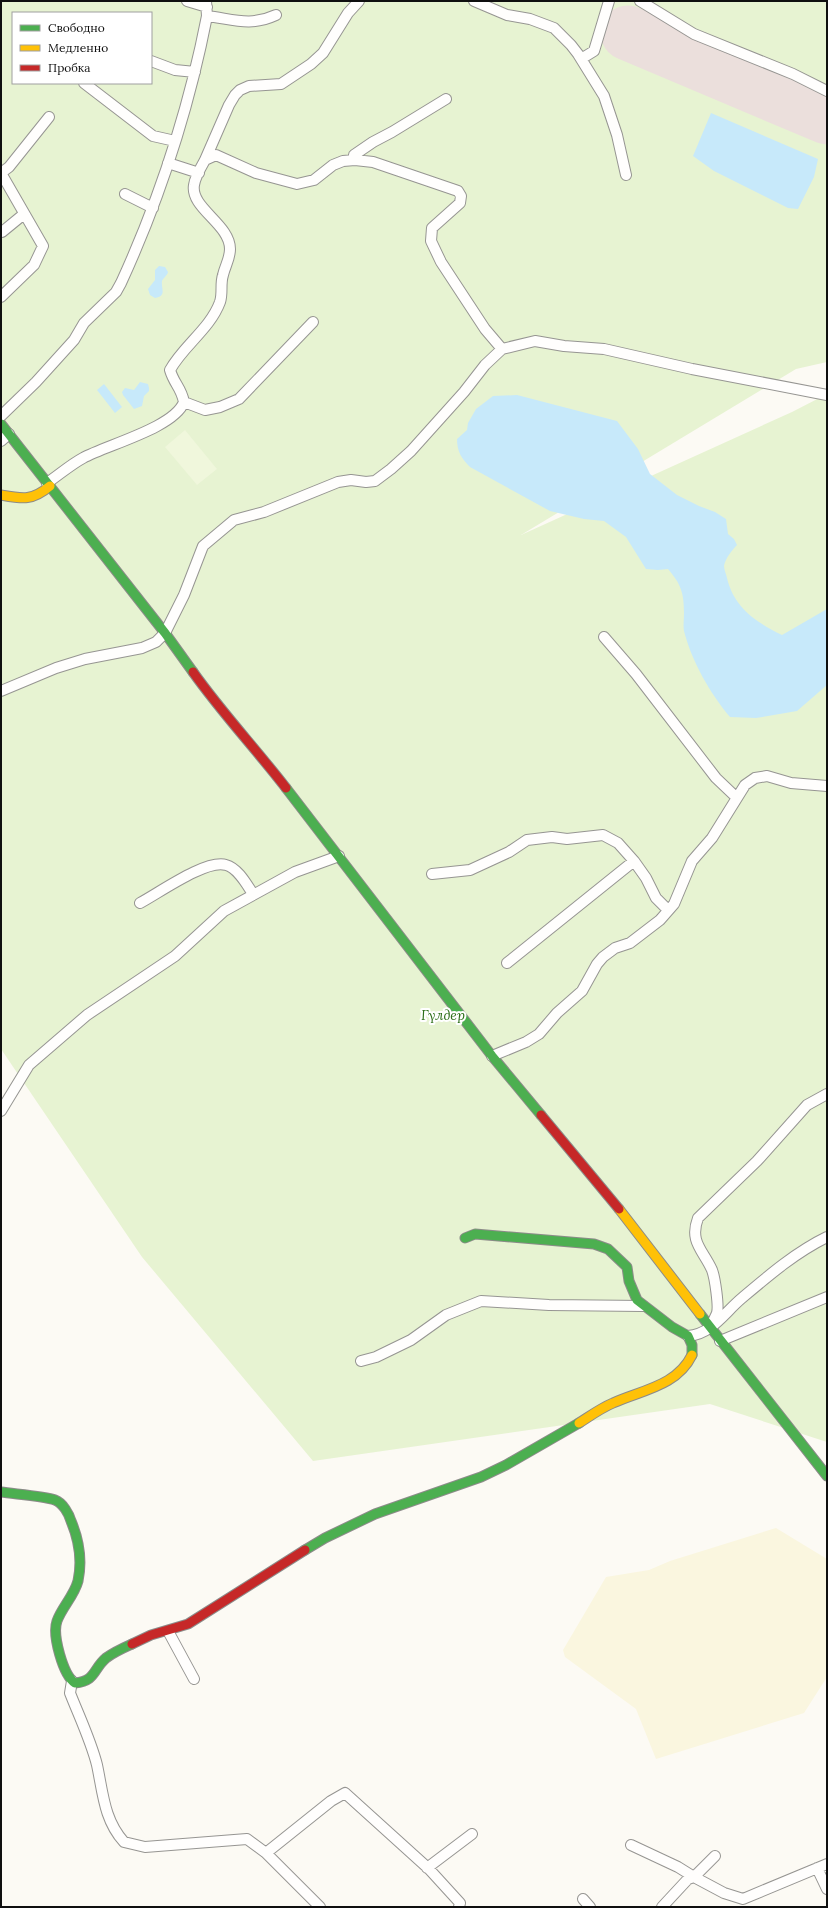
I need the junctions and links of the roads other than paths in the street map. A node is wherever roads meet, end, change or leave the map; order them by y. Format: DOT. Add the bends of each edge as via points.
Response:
graph roads {
  1 [pos="187,1"];
  2 [pos="359,1"];
  3 [pos="474,1"];
  4 [pos="609,1"];
  5 [pos="640,1"];
  6 [pos="207,8"];
  7 [pos="276,15"];
  8 [pos="581,59"];
  9 [pos="152,61"];
  10 [pos="195,72"];
  11 [pos="85,84"];
  12 [pos="827,91"];
  13 [pos="446,100"];
  14 [pos="50,117"];
  15 [pos="175,140"];
  16 [pos="205,160"];
  17 [pos="354,160"];
  18 [pos="168,162"];
  19 [pos="1,173"];
  20 [pos="198,173"];
  21 [pos="626,175"];
  22 [pos="126,194"];
  23 [pos="153,208"];
  24 [pos="24,214"];
  25 [pos="2,232"];
  26 [pos="1,297"];
  27 [pos="313,322"];
  28 [pos="502,349"];
  29 [pos="827,395"];
  30 [pos="184,402"];
  31 [pos="1,416"];
  32 [pos="1,424"];
  33 [pos="5,437"];
  34 [pos="48,485"];
  35 [pos="1,495"];
  36 [pos="165,633"];
  37 [pos="604,637"];
  38 [pos="1,691"];
  39 [pos="827,786"];
  40 [pos="737,798"];
  41 [pos="339,856"];
  42 [pos="634,861"];
  43 [pos="432,874"];
  44 [pos="253,894"];
  45 [pos="140,903"];
  46 [pos="668,910"];
  47 [pos="507,963"];
  48 [pos="492,1056"];
  49 [pos="827,1094"];
  50 [pos="1,1111"];
  51 [pos="827,1237"];
  52 [pos="466,1238"];
  53 [pos="827,1297"];
  54 [pos="643,1306"];
  55 [pos="710,1328"];
  56 [pos="688,1336"];
  57 [pos="720,1340"];
  58 [pos="361,1361"];
  59 [pos="827,1476"];
  60 [pos="1,1492"];
  61 [pos="168,1631"];
  62 [pos="194,1679"];
  63 [pos="72,1681"];
  64 [pos="472,1834"];
  65 [pos="631,1845"];
  66 [pos="266,1853"];
  67 [pos="715,1856"];
  68 [pos="827,1864"];
  69 [pos="427,1868"];
  70 [pos="817,1868"];
  71 [pos="694,1877"];
  72 [pos="827,1889"];
  73 [pos="583,1899"];
  74 [pos="320,1907"];
  75 [pos="459,1907"];
  76 [pos="590,1907"];
  77 [pos="662,1907"];
  1 -- 6 [label="street"];
  2 -- 16 [label="street" via="348,13 323,53 311,64 281,84 249,86 235,95"];
  3 -- 8 [label="street" via="507,15 530,19 554,28"];
  4 -- 8 [label="street" via="594,51"];
  5 -- 12 [label="street" via="694,34 793,74"];
  6 -- 7 [label="street" via="226,20 240,22 264,21"];
  6 -- 10 [label="street"];
  8 -- 21 [label="street" via="604,96 617,135"];
  9 -- 10 [label="street" via="175,70"];
  10 -- 15 [label="street"];
  11 -- 15 [label="street" via="152,136"];
  13 -- 17 [label="street" via="373,142 354,155"];
  14 -- 19 [label="street" via="9,167"];
  15 -- 18 [label="street"];
  16 -- 17 [label="street" via="216,155 256,173 297,184 314,180 343,161"];
  16 -- 20 [label="street"];
  17 -- 28 [label="street" via="373,162 458,191 461,196 460,203 432,228 431,240 441,262 485,329"];
  18 -- 20 [label="street"];
  18 -- 23 [label="street"];
  19 -- 24 [label="street"];
  20 -- 30 [label="street" via="194,192 198,202 226,235 230,247 222,276 223,291 220,302 170,370 172,378 182,390"];
  22 -- 23 [label="street"];
  23 -- 31 [label="street" via="127,272 116,292 84,323 74,340 36,382"];
  24 -- 25 [label="street"];
  24 -- 26 [label="street" via="43,246 34,265"];
  27 -- 30 [label="street" via="239,399 206,410"];
  28 -- 29 [label="street" via="535,341 604,349"];
  28 -- 36 [label="street" via="411,450 391,470 375,481 338,482 264,512 234,520 207,541"];
  30 -- 34 [label="street" via="182,409 176,414 143,434 83,458"];
  32 -- 33 [label="main road"];
  33 -- 34 [label="main road"];
  34 -- 35 [label="main road" via="38,497 32,499"];
  34 -- 36 [label="main road"];
  36 -- 38 [label="street" via="148,646 85,659"];
  36 -- 41 [label="main road" via="212,699 250,742"];
  37 -- 40 [label="street" via="636,674 716,778"];
  39 -- 40 [label="street" via="790,783 767,776 756,778 745,785"];
  40 -- 46 [label="street" via="712,838 692,861 677,898"];
  41 -- 44 [label="street" via="295,872"];
  41 -- 48 [label="main road"];
  42 -- 43 [label="street" via="618,843 603,835 567,839 552,837 527,840 509,852 470,870"];
  42 -- 46 [label="street" via="656,898"];
  42 -- 47 [label="street"];
  44 -- 45 [label="street" via="235,870 218,863 196,871"];
  44 -- 50 [label="street" via="224,911 176,956 86,1015 44,1051 30,1065"];
  46 -- 48 [label="street" via="644,933 603,957 596,964 582,992 557,1013 539,1034"];
  48 -- 55 [label="main road" via="624,1215"];
  49 -- 55 [label="street" via="807,1105 757,1161 698,1218 695,1237 712,1270 716,1296 717,1312"];
  51 -- 55 [label="street" via="808,1247 740,1299"];
  52 -- 54 [label="main road" via="475,1234 594,1244 608,1249 627,1267 632,1293"];
  53 -- 57 [label="street"];
  54 -- 56 [label="main road"];
  54 -- 58 [label="street" via="481,1301 446,1315 411,1340 376,1357"];
  55 -- 56 [label="street" via="699,1335"];
  55 -- 57 [label="main road"];
  56 -- 61 [label="main road" via="692,1345 692,1355 680,1374 666,1383 613,1403 506,1466 375,1514 324,1538 188,1624"];
  57 -- 59 [label="main road"];
  60 -- 63 [label="main road" via="56,1500 63,1504 72,1519 78,1544 79,1580 55,1627 64,1665"];
  61 -- 62 [label="street"];
  61 -- 63 [label="main road" via="151,1635 117,1651 105,1659 90,1679 84,1682"];
  63 -- 66 [label="street" via="70,1693 97,1764 105,1806 110,1820 124,1842 138,1846 158,1846 247,1839"];
  64 -- 69 [label="street"];
  65 -- 71 [label="street"];
  66 -- 69 [label="street" via="331,1801 345,1793"];
  66 -- 74 [label="street"];
  67 -- 71 [label="street"];
  68 -- 70 [label="street"];
  69 -- 75 [label="street" via="460,1903"];
  70 -- 71 [label="street" via="743,1899 724,1893"];
  70 -- 72 [label="street"];
  71 -- 77 [label="street" via="688,1879"];
  73 -- 76 [label="street"];
}
